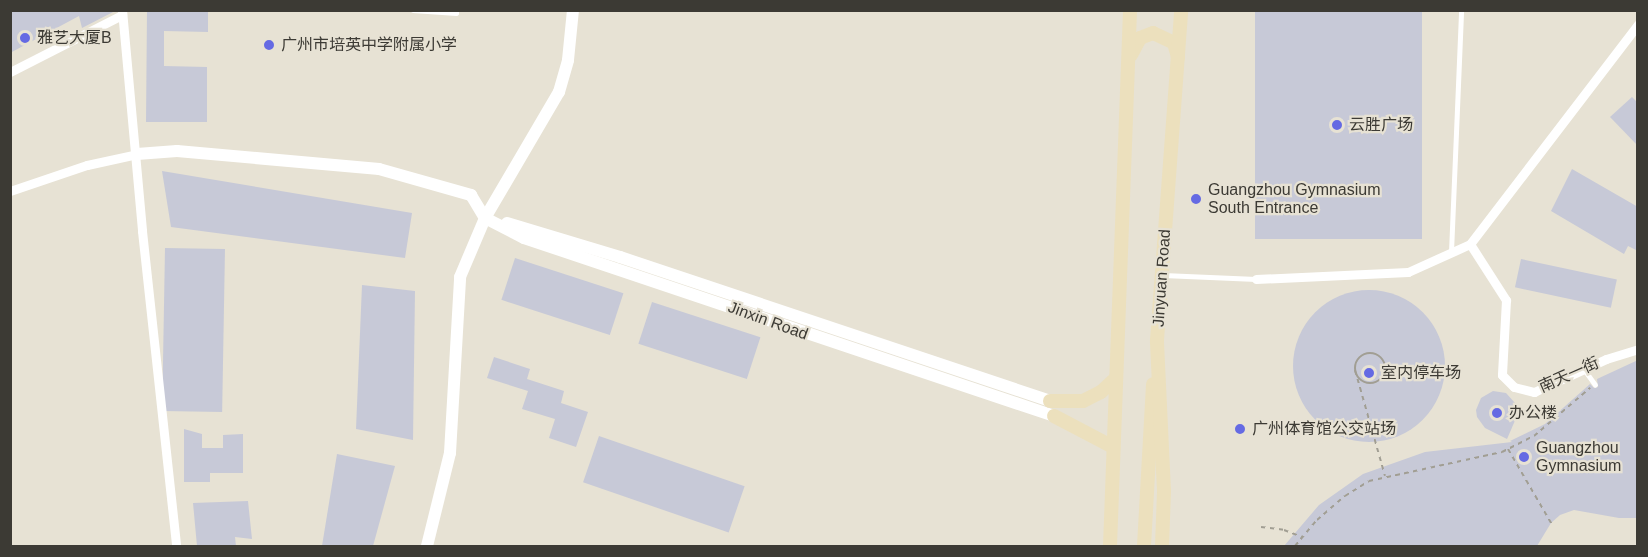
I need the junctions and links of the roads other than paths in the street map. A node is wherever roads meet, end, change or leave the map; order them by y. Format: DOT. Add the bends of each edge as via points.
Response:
graph roads {
  1 [pos="413,10"];
  2 [pos="456,10"];
  3 [pos="573,10"];
  4 [pos="1130,10"];
  5 [pos="1181,10"];
  6 [pos="1461,10"];
  7 [pos="122,13"];
  8 [pos="1638,24"];
  9 [pos="1178,59"];
  10 [pos="1128,62"];
  11 [pos="10,72"];
  12 [pos="137,154"];
  13 [pos="10,191"];
  14 [pos="485,218"];
  15 [pos="1470,244"];
  16 [pos="1451,252"];
  17 [pos="1163,275"];
  18 [pos="1256,279"];
  19 [pos="1157,340"];
  20 [pos="1638,350"];
  21 [pos="1584,369"];
  22 [pos="1115,379"];
  23 [pos="1595,384"];
  24 [pos="1050,401"];
  25 [pos="1054,416"];
  26 [pos="1113,447"];
  27 [pos="176,546"];
  28 [pos="427,546"];
  29 [pos="1110,546"];
  30 [pos="1144,546"];
  31 [pos="1162,546"];
  1 -- 2 [label="lane"];
  3 -- 14 [label="street" via="568,60 559,92"];
  4 -- 10 [label="main road"];
  5 -- 9 [label="main road, Jinyuan Road"];
  6 -- 16 [label="lane"];
  7 -- 11 [label="street"];
  7 -- 12 [label="street"];
  8 -- 15 [label="street"];
  9 -- 10 [label="main road" via="1174,43 1154,33 1140,38"];
  9 -- 17 [label="main road, Jinyuan Road"];
  10 -- 22 [label="main road"];
  12 -- 13 [label="street" via="87,165"];
  12 -- 14 [label="street" via="177,151 379,170 471,195"];
  12 -- 27 [label="street"];
  14 -- 24 [label="street, Jinxin Road" via="620,257"];
  14 -- 25 [label="street, Jinxin Road" via="524,238"];
  14 -- 28 [label="street" via="460,277 450,453"];
  15 -- 16 [label="street"];
  15 -- 21 [label="street, 南天一街" via="1506,300 1502,375 1514,387 1534,392"];
  16 -- 18 [label="street" via="1408,272"];
  17 -- 18 [label="lane"];
  17 -- 19 [label="main road, Jinyuan Road"];
  19 -- 30 [label="main road"];
  19 -- 31 [label="main road, Jinyuan Road" via="1164,491"];
  20 -- 21 [label="street, 南天一街"];
  21 -- 23 [label="lane"];
  22 -- 24 [label="main road" via="1083,401"];
  22 -- 26 [label="main road"];
  25 -- 26 [label="main road"];
  26 -- 29 [label="main road"];
}
